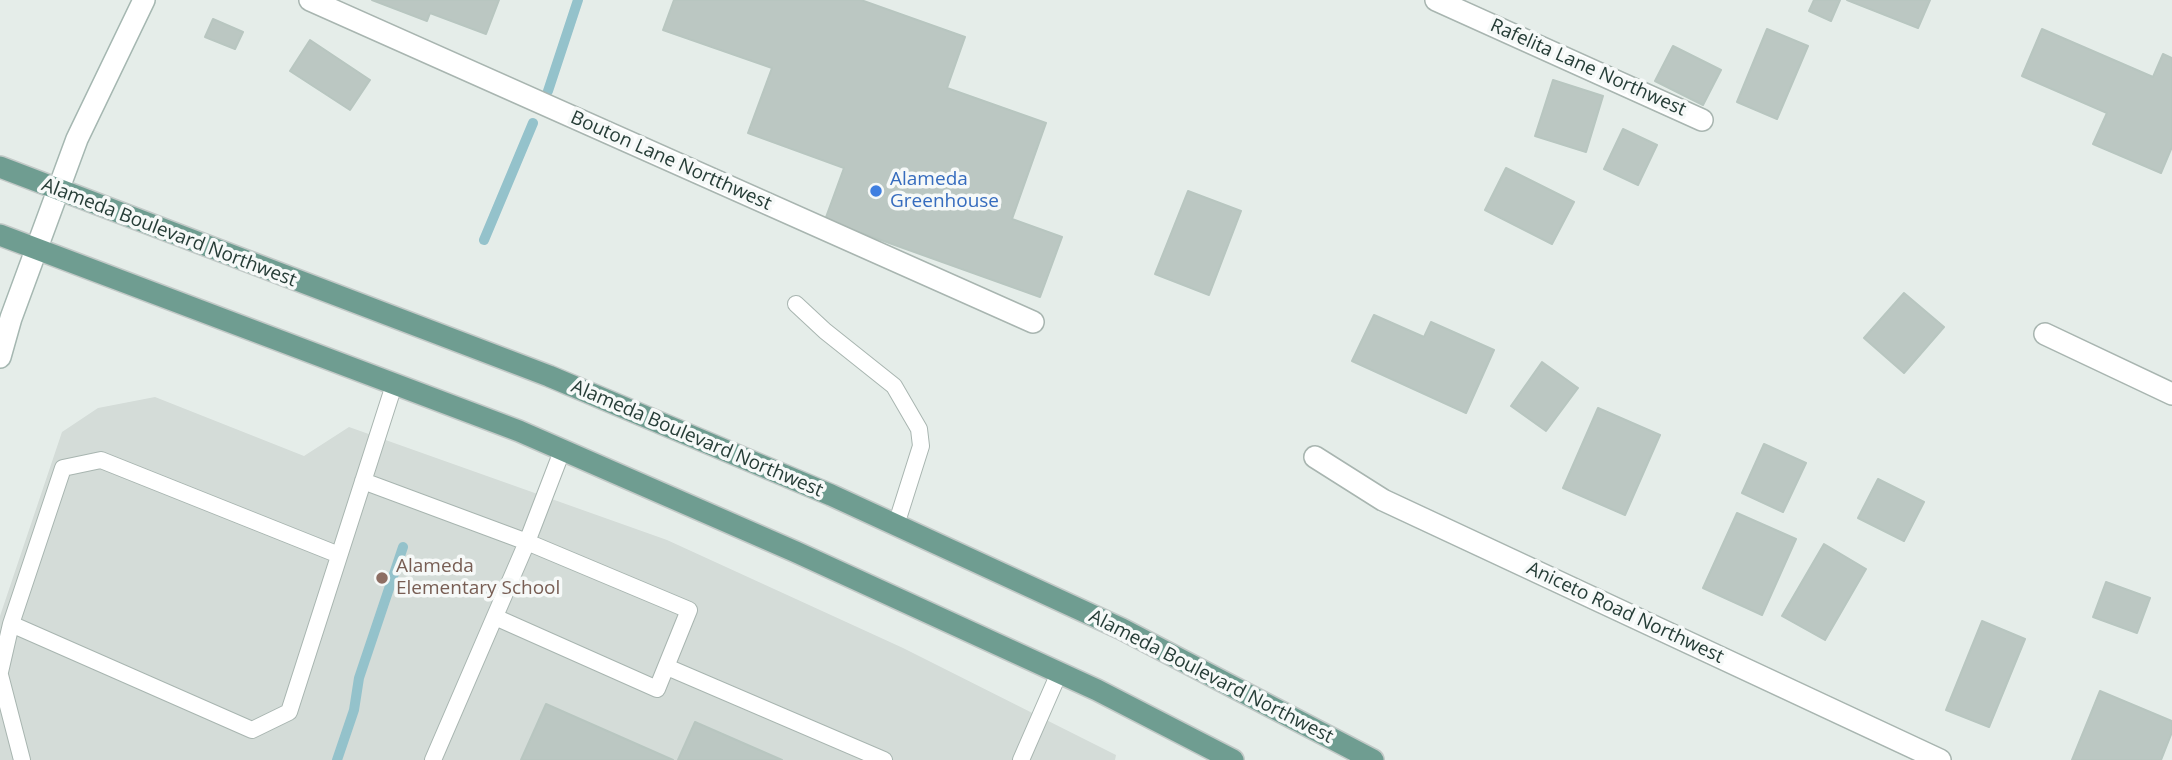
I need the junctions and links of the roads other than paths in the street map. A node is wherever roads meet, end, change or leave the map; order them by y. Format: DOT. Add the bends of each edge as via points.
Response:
graph roads {
  1 [pos="144,0"];
  2 [pos="310,0"];
  3 [pos="1436,0"];
  4 [pos="1702,120"];
  5 [pos="0,167"];
  6 [pos="58,191"];
  7 [pos="0,235"];
  8 [pos="37,249"];
  9 [pos="796,304"];
  10 [pos="1032,322"];
  11 [pos="2045,334"];
  12 [pos="0,357"];
  13 [pos="394,384"];
  14 [pos="2172,394"];
  15 [pos="562,451"];
  16 [pos="1315,457"];
  17 [pos="363,481"];
  18 [pos="896,525"];
  19 [pos="527,542"];
  20 [pos="339,555"];
  21 [pos="495,617"];
  22 [pos="11,624"];
  23 [pos="667,667"];
  24 [pos="0,673"];
  25 [pos="1059,673"];
  26 [pos="22,760"];
  27 [pos="433,760"];
  28 [pos="884,760"];
  29 [pos="1021,760"];
  30 [pos="1233,760"];
  31 [pos="1373,760"];
  32 [pos="1940,760"];
  1 -- 6 [label="street" via="77,139"];
  2 -- 10 [label="street, Bouton Lane Nortthwest"];
  3 -- 4 [label="street, Rafelita Lane Northwest"];
  5 -- 6 [label="main road, Alameda Boulevard Northwest"];
  6 -- 8 [label="street"];
  6 -- 18 [label="main road, Alameda Boulevard Northwest" via="548,376"];
  7 -- 8 [label="main road"];
  8 -- 12 [label="street"];
  8 -- 13 [label="main road"];
  9 -- 18 [label="lane" via="894,386 919,429 921,446"];
  11 -- 14 [label="street"];
  13 -- 15 [label="main road"];
  13 -- 17 [label="lane"];
  15 -- 19 [label="lane"];
  15 -- 25 [label="main road"];
  16 -- 32 [label="street, Aniceto Road Northwest" via="1382,500"];
  17 -- 19 [label="lane"];
  17 -- 20 [label="lane"];
  18 -- 31 [label="main road, Alameda Boulevard Northwest" via="1122,629"];
  19 -- 21 [label="lane"];
  19 -- 23 [label="lane" via="690,610"];
  20 -- 22 [label="lane" via="101,460 63,468"];
  20 -- 22 [label="lane" via="289,712 252,730"];
  21 -- 23 [label="lane" via="657,689"];
  21 -- 27 [label="lane"];
  22 -- 24 [label="lane"];
  23 -- 28 [label="lane"];
  24 -- 26 [label="lane"];
  25 -- 29 [label="lane"];
  25 -- 30 [label="main road"];
}
